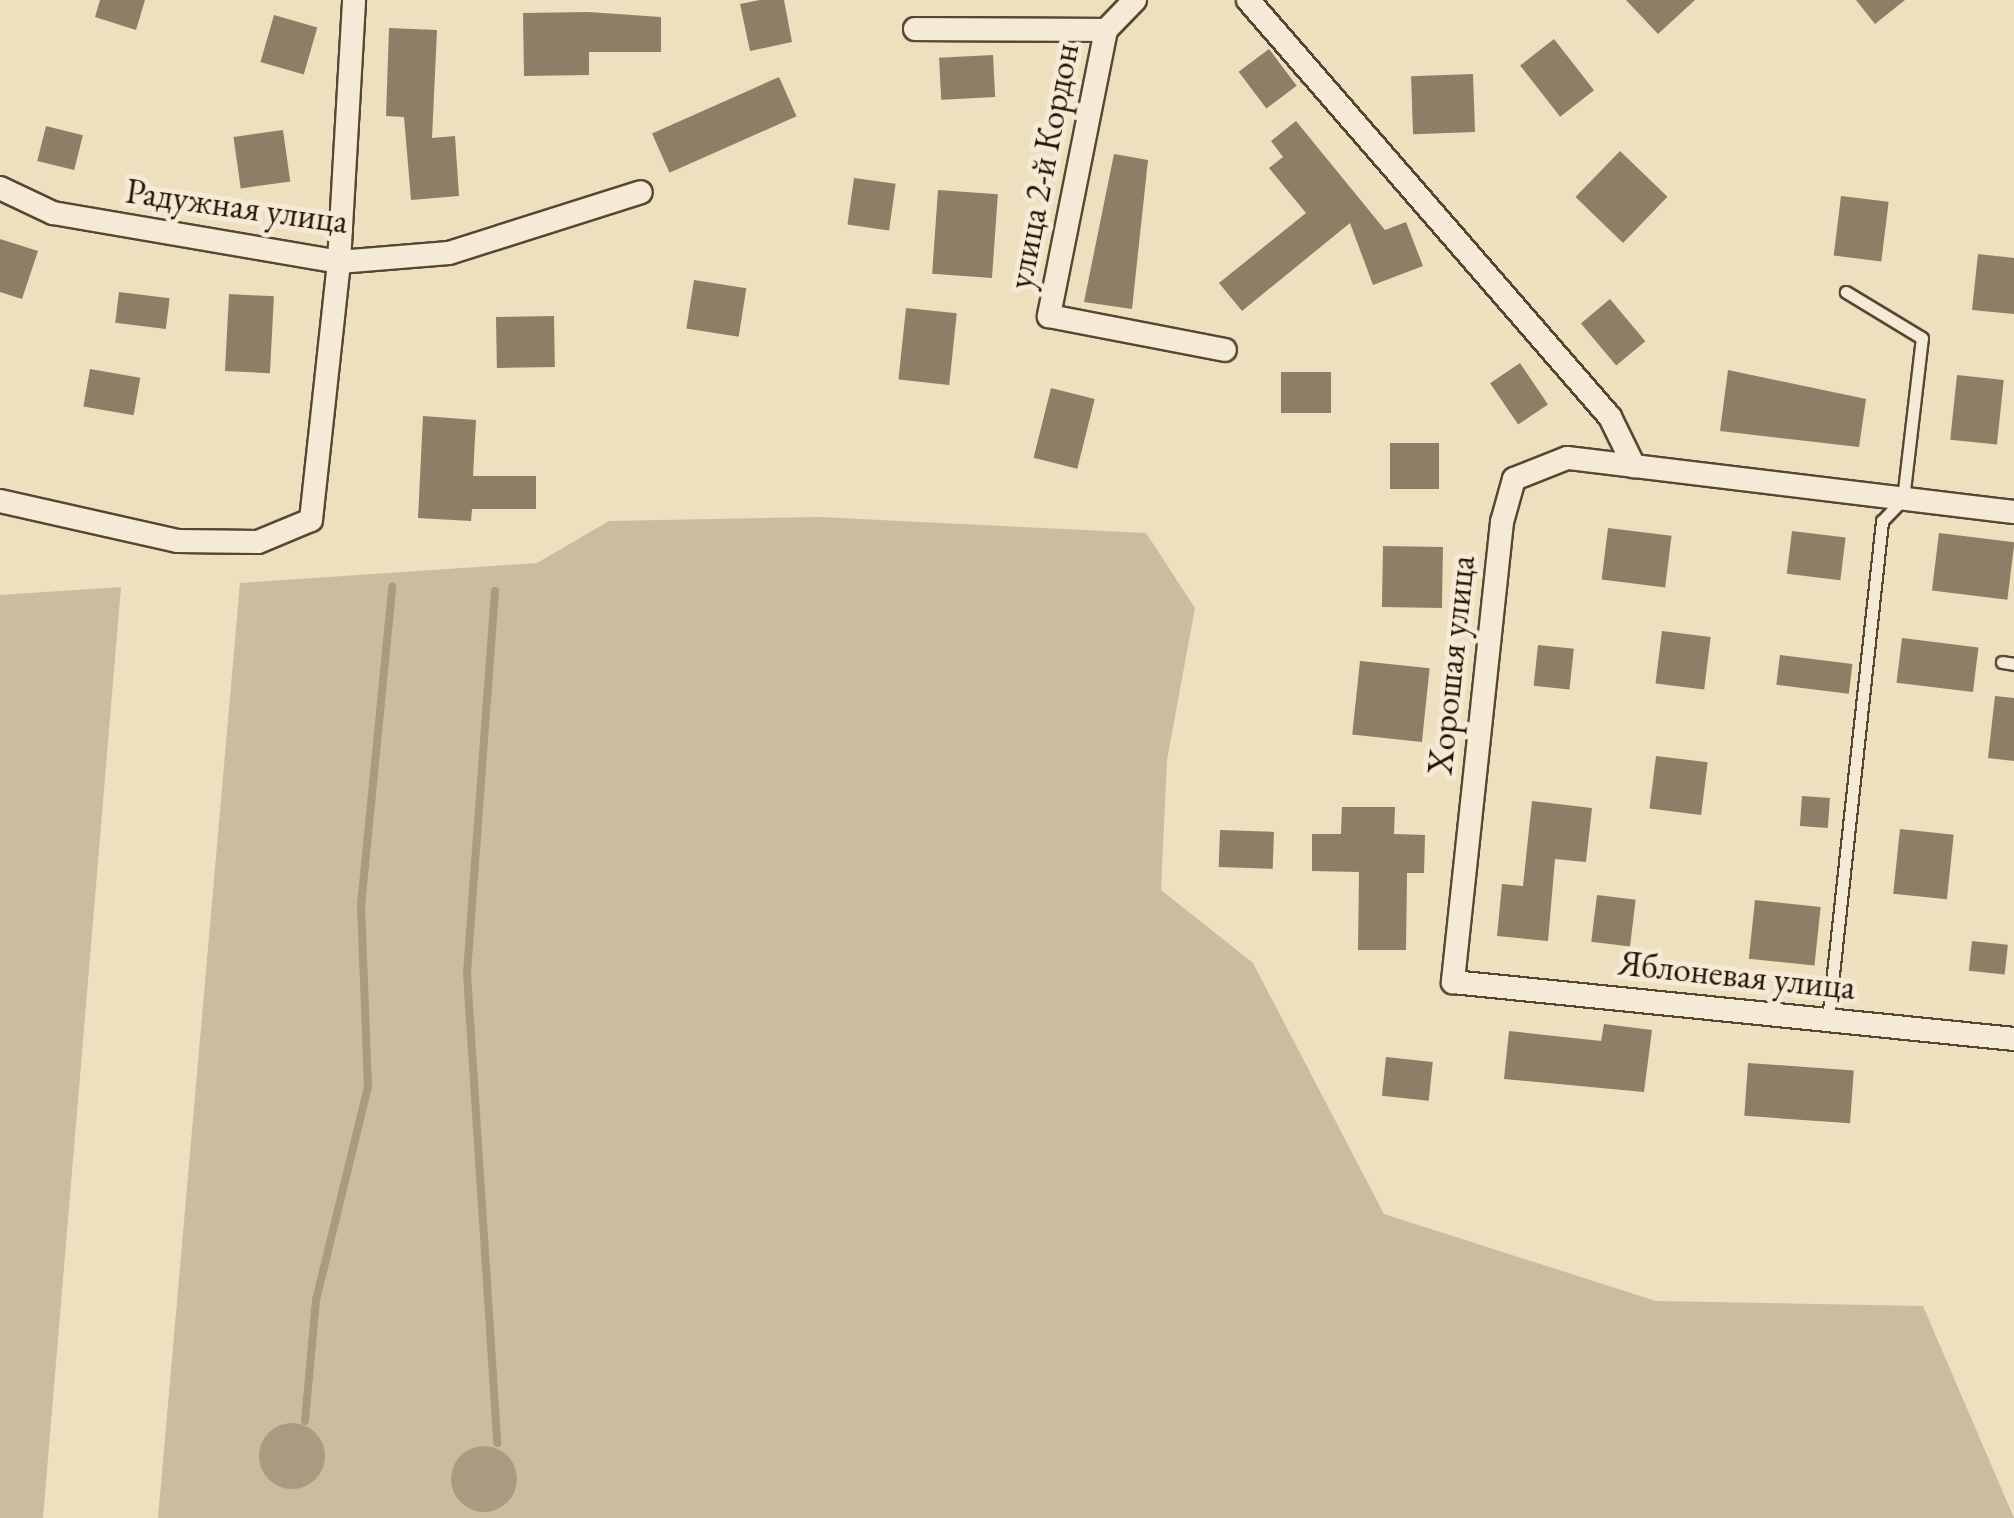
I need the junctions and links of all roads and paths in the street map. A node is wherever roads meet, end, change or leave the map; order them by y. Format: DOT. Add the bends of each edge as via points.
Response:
graph roads {
  1 [pos="354,0"];
  2 [pos="1136,0"];
  3 [pos="1248,0"];
  4 [pos="915,29"];
  5 [pos="1106,30"];
  6 [pos="0,188"];
  7 [pos="641,192"];
  8 [pos="340,262"];
  9 [pos="1846,292"];
  10 [pos="1224,350"];
  11 [pos="1634,466"];
  12 [pos="1903,498"];
  13 [pos="0,502"];
  14 [pos="2014,512"];
  15 [pos="1453,982"];
  16 [pos="1828,1020"];
  17 [pos="2014,1039"];
  1 -- 8 [label="street"];
  2 -- 5 [label="street, улица 2-й Кордон"];
  3 -- 11 [label="street" via="1610,417"];
  4 -- 5 [label="street, улица 2-й Кордон"];
  5 -- 10 [label="street, улица 2-й Кордон" via="1049,316"];
  6 -- 8 [label="street, Радужная улица" via="53,213"];
  7 -- 8 [label="street, Радужная улица" via="449,252"];
  8 -- 13 [label="street" via="311,520 258,542 178,541"];
  9 -- 12 [label="lane" via="1922,338"];
  11 -- 12 [label="street, Хорошая улица"];
  11 -- 15 [label="street, Хорошая улица" via="1568,458 1514,479 1502,522"];
  12 -- 14 [label="street, Хорошая улица"];
  12 -- 16 [label="lane" via="1882,521"];
  15 -- 16 [label="street, Яблоневая улица"];
  16 -- 17 [label="street, Яблоневая улица"];
}
